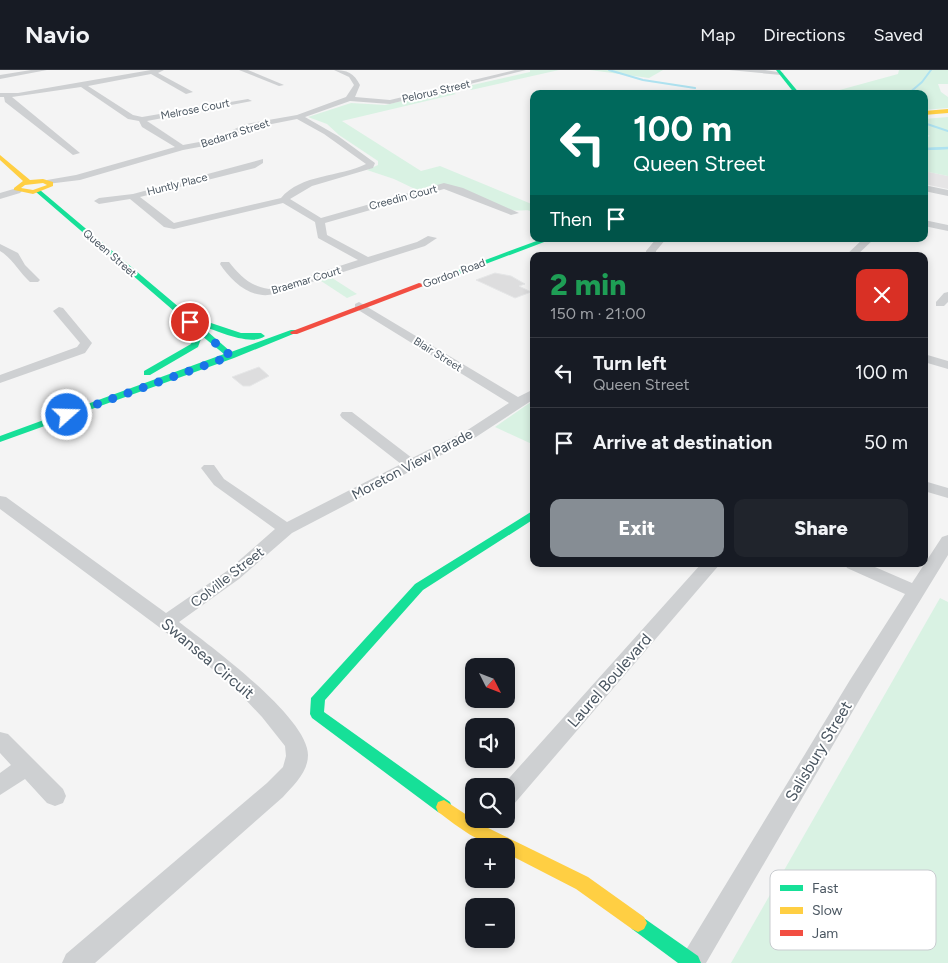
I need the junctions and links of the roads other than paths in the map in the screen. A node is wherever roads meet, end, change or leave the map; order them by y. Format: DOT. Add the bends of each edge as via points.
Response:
graph roads {
  1 [pos="44,70"];
  2 [pos="242,70"];
  3 [pos="337,70"];
  4 [pos="522,70"];
  5 [pos="732,70"];
  6 [pos="158,71"];
  7 [pos="780,72"];
  8 [pos="0,77"];
  9 [pos="82,85"];
  10 [pos="281,85"];
  11 [pos="795,90"];
  12 [pos="189,92"];
  13 [pos="4,96"];
  14 [pos="349,99"];
  15 [pos="248,101"];
  16 [pos="948,111"];
  17 [pos="928,113"];
  18 [pos="298,117"];
  19 [pos="142,119"];
  20 [pos="182,148"];
  21 [pos="76,153"];
  22 [pos="0,157"];
  23 [pos="260,161"];
  24 [pos="28,182"];
  25 [pos="50,182"];
  26 [pos="928,189"];
  27 [pos="17,191"];
  28 [pos="38,191"];
  29 [pos="948,193"];
  30 [pos="0,196"];
  31 [pos="135,196"];
  32 [pos="284,200"];
  33 [pos="100,202"];
  34 [pos="514,213"];
  35 [pos="320,221"];
  36 [pos="928,224"];
  37 [pos="948,228"];
  38 [pos="432,238"];
  39 [pos="540,242"];
  40 [pos="658,242"];
  41 [pos="866,242"];
  42 [pos="0,247"];
  43 [pos="651,252"];
  44 [pos="854,252"];
  45 [pos="367,261"];
  46 [pos="225,264"];
  47 [pos="34,280"];
  48 [pos="359,306"];
  49 [pos="59,312"];
  50 [pos="181,314"];
  51 [pos="200,330"];
  52 [pos="261,336"];
  53 [pos="227,353"];
  54 [pos="928,359"];
  55 [pos="948,365"];
  56 [pos="0,378"];
  57 [pos="125,384"];
  58 [pos="530,394"];
  59 [pos="516,402"];
  60 [pos="347,414"];
  61 [pos="0,429"];
  62 [pos="0,439"];
  63 [pos="412,465"];
  64 [pos="209,468"];
  65 [pos="928,487"];
  66 [pos="948,493"];
  67 [pos="0,501"];
  68 [pos="530,517"];
  69 [pos="286,529"];
  70 [pos="948,541"];
  71 [pos="708,567"];
  72 [pos="860,567"];
  73 [pos="916,592"];
  74 [pos="166,622"];
  75 [pos="1,740"];
  76 [pos="26,766"];
  77 [pos="0,785"];
  78 [pos="515,787"];
  79 [pos="55,796"];
  80 [pos="465,813"];
  81 [pos="489,828"];
  82 [pos="75,963"];
  83 [pos="692,963"];
  1 -- 8 [label="street"];
  2 -- 10 [label="street"];
  3 -- 14 [label="street" via="355,80 356,91"];
  4 -- 14 [label="street, Pelorus Street" via="390,102"];
  5 -- 7 [label="street"];
  6 -- 9 [label="street"];
  6 -- 12 [label="street"];
  7 -- 11 [label="street"];
  9 -- 13 [label="street"];
  9 -- 19 [label="street" via="131,117"];
  13 -- 21 [label="street"];
  14 -- 18 [label="street, Bedarra Street"];
  15 -- 19 [label="street, Melrose Court"];
  16 -- 17 [label="street"];
  18 -- 20 [label="street, Bedarra Street" via="256,124 221,140"];
  18 -- 32 [label="street, Huntly Place" via="321,127 371,163 289,193"];
  19 -- 20 [label="street" via="145,125"];
  20 -- 25 [label="street, Bedarra Street" via="77,178"];
  22 -- 24 [label="street"];
  23 -- 31 [label="street, Huntly Place" via="252,166"];
  24 -- 25 [label="street"];
  24 -- 27 [label="street" via="16,187"];
  25 -- 28 [label="street" via="50,186"];
  26 -- 29 [label="street"];
  27 -- 28 [label="street"];
  27 -- 30 [label="street"];
  28 -- 50 [label="street, Queen Street"];
  31 -- 32 [label="street, Huntly Place" via="135,200 175,231"];
  31 -- 33 [label="street"];
  32 -- 35 [label="street"];
  34 -- 35 [label="street, Creedin Court" via="444,186"];
  35 -- 45 [label="street" via="322,236"];
  36 -- 37 [label="street"];
  38 -- 45 [label="street, Braemar Court"];
  39 -- 48 [label="street, Gordon Road"];
  40 -- 43 [label="street"];
  41 -- 44 [label="street"];
  42 -- 47 [label="street" via="14,255 20,267"];
  45 -- 46 [label="street, Braemar Court" via="270,292 251,289"];
  48 -- 52 [label="street, Gordon Road" via="328,312"];
  48 -- 53 [label="street, Gordon Road" via="336,318"];
  48 -- 59 [label="street, Blair Street"];
  49 -- 56 [label="street" via="86,342 82,350"];
  50 -- 51 [label="street, Queen Street"];
  50 -- 52 [label="street, Queen Street" via="240,336"];
  51 -- 53 [label="street, Queen Street"];
  51 -- 57 [label="street" via="195,345 184,354"];
  52 -- 53 [label="street, Gordon Road"];
  53 -- 57 [label="street"];
  53 -- 62 [label="street"];
  54 -- 55 [label="street"];
  57 -- 61 [label="street"];
  58 -- 59 [label="street, Moreton View Parade"];
  59 -- 63 [label="street, Moreton View Parade" via="470,434"];
  60 -- 63 [label="street"];
  63 -- 69 [label="street, Moreton View Parade"];
  64 -- 69 [label="street" via="219,482"];
  65 -- 66 [label="street"];
  67 -- 74 [label="street, Swansea Circuit"];
  68 -- 80 [label="street" via="420,587 318,698 317,714"];
  69 -- 74 [label="street, Colville Street" via="233,576"];
  70 -- 73 [label="street, Salisbury Street"];
  71 -- 78 [label="street, Laurel Boulevard"];
  72 -- 73 [label="street"];
  73 -- 83 [label="street, Salisbury Street"];
  74 -- 82 [label="street, Swansea Circuit" via="237,678 287,731 295,743 297,756 292,772 275,790"];
  75 -- 76 [label="street"];
  76 -- 77 [label="street"];
  76 -- 79 [label="street"];
  81 -- 83 [label="street" via="582,883"];
}
